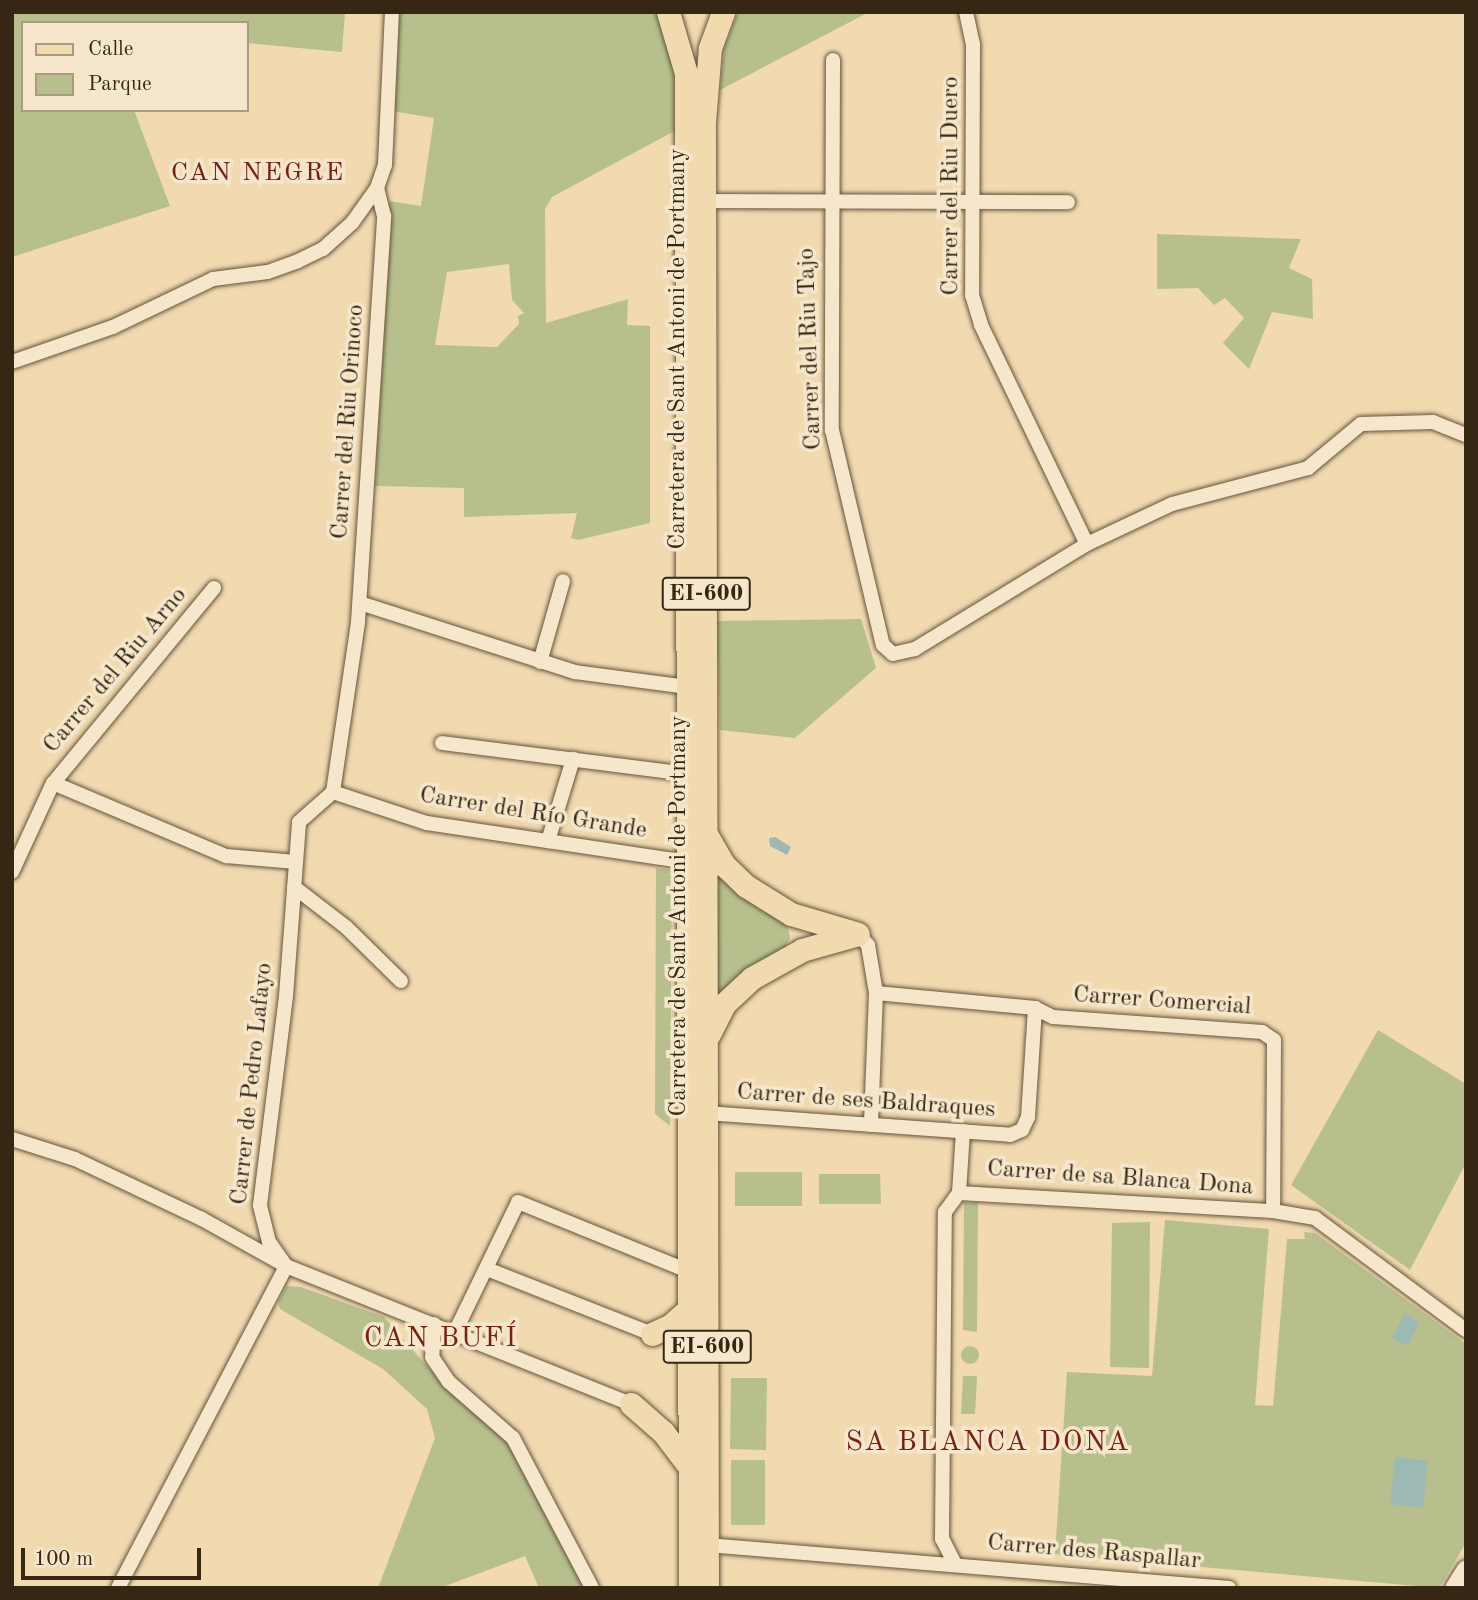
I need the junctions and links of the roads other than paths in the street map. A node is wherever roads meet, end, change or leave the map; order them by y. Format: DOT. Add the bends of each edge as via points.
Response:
graph roads {
  1 [pos="392,12"];
  2 [pos="668,12"];
  3 [pos="723,12"];
  4 [pos="966,12"];
  5 [pos="833,60"];
  6 [pos="377,188"];
  7 [pos="705,201"];
  8 [pos="831,201"];
  9 [pos="973,202"];
  10 [pos="1068,202"];
  11 [pos="12,362"];
  12 [pos="1466,435"];
  13 [pos="1087,544"];
  14 [pos="564,580"];
  15 [pos="214,588"];
  16 [pos="360,603"];
  17 [pos="540,662"];
  18 [pos="688,687"];
  19 [pos="442,743"];
  20 [pos="573,759"];
  21 [pos="688,774"];
  22 [pos="53,783"];
  23 [pos="333,792"];
  24 [pos="705,834"];
  25 [pos="548,841"];
  26 [pos="296,862"];
  27 [pos="688,862"];
  28 [pos="12,872"];
  29 [pos="294,887"];
  30 [pos="791,914"];
  31 [pos="858,934"];
  32 [pos="783,961"];
  33 [pos="401,981"];
  34 [pos="876,993"];
  35 [pos="1035,1008"];
  36 [pos="706,1040"];
  37 [pos="706,1113"];
  38 [pos="871,1125"];
  39 [pos="963,1131"];
  40 [pos="12,1139"];
  41 [pos="959,1193"];
  42 [pos="1273,1211"];
  43 [pos="286,1266"];
  44 [pos="487,1269"];
  45 [pos="688,1271"];
  46 [pos="688,1309"];
  47 [pos="434,1324"];
  48 [pos="1466,1330"];
  49 [pos="455,1332"];
  50 [pos="652,1334"];
  51 [pos="689,1352"];
  52 [pos="631,1404"];
  53 [pos="689,1412"];
  54 [pos="689,1466"];
  55 [pos="942,1539"];
  56 [pos="708,1545"];
  57 [pos="924,1561"];
  58 [pos="955,1564"];
  59 [pos="1466,1569"];
  60 [pos="118,1588"];
  61 [pos="592,1588"];
  62 [pos="690,1588"];
  63 [pos="707,1588"];
  64 [pos="1228,1588"];
  65 [pos="1454,1588"];
  1 -- 6 [label="street, Carrer del Riu Orinoco" via="385,165"];
  2 -- 18 [label="main road, Carretera de Sant Antoni de Portmany / EI-600" via="687,73"];
  3 -- 7 [label="main road, Carretera de Sant Antoni de Portmany / EI-600" via="705,75"];
  4 -- 9 [label="street, Carrer del Riu Duero" via="974,44"];
  5 -- 8 [label="street, Carrer del Riu Tajo"];
  6 -- 11 [label="street" via="352,223 316,253 268,272 213,279 113,327"];
  6 -- 16 [label="street, Carrer del Riu Orinoco" via="382,192 383,230"];
  7 -- 8 [label="street"];
  7 -- 24 [label="main road, Carretera de Sant Antoni de Portmany / EI-600"];
  8 -- 9 [label="street"];
  8 -- 13 [label="street, Carrer del Riu Tajo" via="832,430 883,645 893,654 915,649"];
  9 -- 10 [label="street"];
  9 -- 13 [label="street, Carrer del Riu Duero" via="972,295 981,325"];
  12 -- 13 [label="street" via="1433,422 1361,424 1308,468 1172,504"];
  14 -- 17 [label="street"];
  15 -- 22 [label="street, Carrer del Riu Arno"];
  16 -- 17 [label="street"];
  16 -- 23 [label="street, Carrer del Riu Orinoco"];
  17 -- 18 [label="street" via="575,672"];
  18 -- 21 [label="main road, Carretera de Sant Antoni de Portmany / EI-600"];
  19 -- 20 [label="street"];
  20 -- 21 [label="street"];
  20 -- 25 [label="street"];
  21 -- 27 [label="main road, Carretera de Sant Antoni de Portmany / EI-600"];
  22 -- 26 [label="street, Carrer del Riu Arno" via="226,856"];
  22 -- 28 [label="street, Carrer del Riu Arno"];
  23 -- 25 [label="street, Carrer del Río Grande" via="427,823"];
  23 -- 26 [label="street, Carrer de Pedro Lafayo" via="299,822"];
  24 -- 30 [label="main road" via="734,877"];
  24 -- 36 [label="main road, Carretera de Sant Antoni de Portmany / EI-600"];
  25 -- 27 [label="street, Carrer del Río Grande"];
  26 -- 29 [label="street, Carrer de Pedro Lafayo"];
  27 -- 45 [label="main road, Carretera de Sant Antoni de Portmany / EI-600"];
  29 -- 33 [label="street" via="346,927"];
  29 -- 43 [label="street, Carrer de Pedro Lafayo" via="286,996 260,1205 269,1242"];
  30 -- 31 [label="main road"];
  30 -- 32 [label="main road" via="796,940"];
  31 -- 32 [label="main road" via="802,950"];
  31 -- 34 [label="street" via="868,945"];
  32 -- 36 [label="main road" via="736,990"];
  34 -- 35 [label="street, Carrer Comercial"];
  34 -- 38 [label="street"];
  35 -- 39 [label="street, Carrer de ses Baldraques" via="1028,1117 1022,1130 1010,1135"];
  35 -- 42 [label="street, Carrer Comercial" via="1053,1017 1262,1032 1274,1041"];
  36 -- 37 [label="main road, Carretera de Sant Antoni de Portmany / EI-600"];
  37 -- 38 [label="street, Carrer de ses Baldraques"];
  37 -- 56 [label="main road, Carretera de Sant Antoni de Portmany / EI-600"];
  38 -- 39 [label="street, Carrer de ses Baldraques"];
  39 -- 41 [label="street"];
  40 -- 43 [label="street" via="75,1159 202,1219"];
  41 -- 42 [label="street, Carrer de sa Blanca Dona"];
  41 -- 55 [label="street, Carrer de sa Blanca Dona" via="945,1212"];
  42 -- 48 [label="street, Carrer de sa Blanca Dona" via="1315,1218"];
  43 -- 47 [label="street"];
  43 -- 60 [label="street"];
  44 -- 45 [label="street" via="518,1202"];
  44 -- 49 [label="street"];
  44 -- 50 [label="street"];
  45 -- 46 [label="main road, EI-600"];
  46 -- 50 [label="main road"];
  46 -- 51 [label="main road, EI-600"];
  47 -- 49 [label="street"];
  47 -- 61 [label="street" via="432,1357 449,1382 513,1438"];
  49 -- 52 [label="street"];
  50 -- 51 [label="main road"];
  51 -- 53 [label="main road, EI-600"];
  52 -- 53 [label="main road" via="663,1415"];
  52 -- 54 [label="main road" via="663,1432"];
  53 -- 54 [label="main road, EI-600"];
  54 -- 62 [label="main road, EI-600"];
  55 -- 57 [label="street" via="935,1555"];
  55 -- 58 [label="street, Carrer de sa Blanca Dona"];
  56 -- 57 [label="street, Carrer des Raspallar"];
  56 -- 63 [label="main road, EI-600"];
  57 -- 58 [label="street, Carrer des Raspallar"];
  58 -- 64 [label="street, Carrer des Raspallar"];
  59 -- 65 [label="street"];
}
